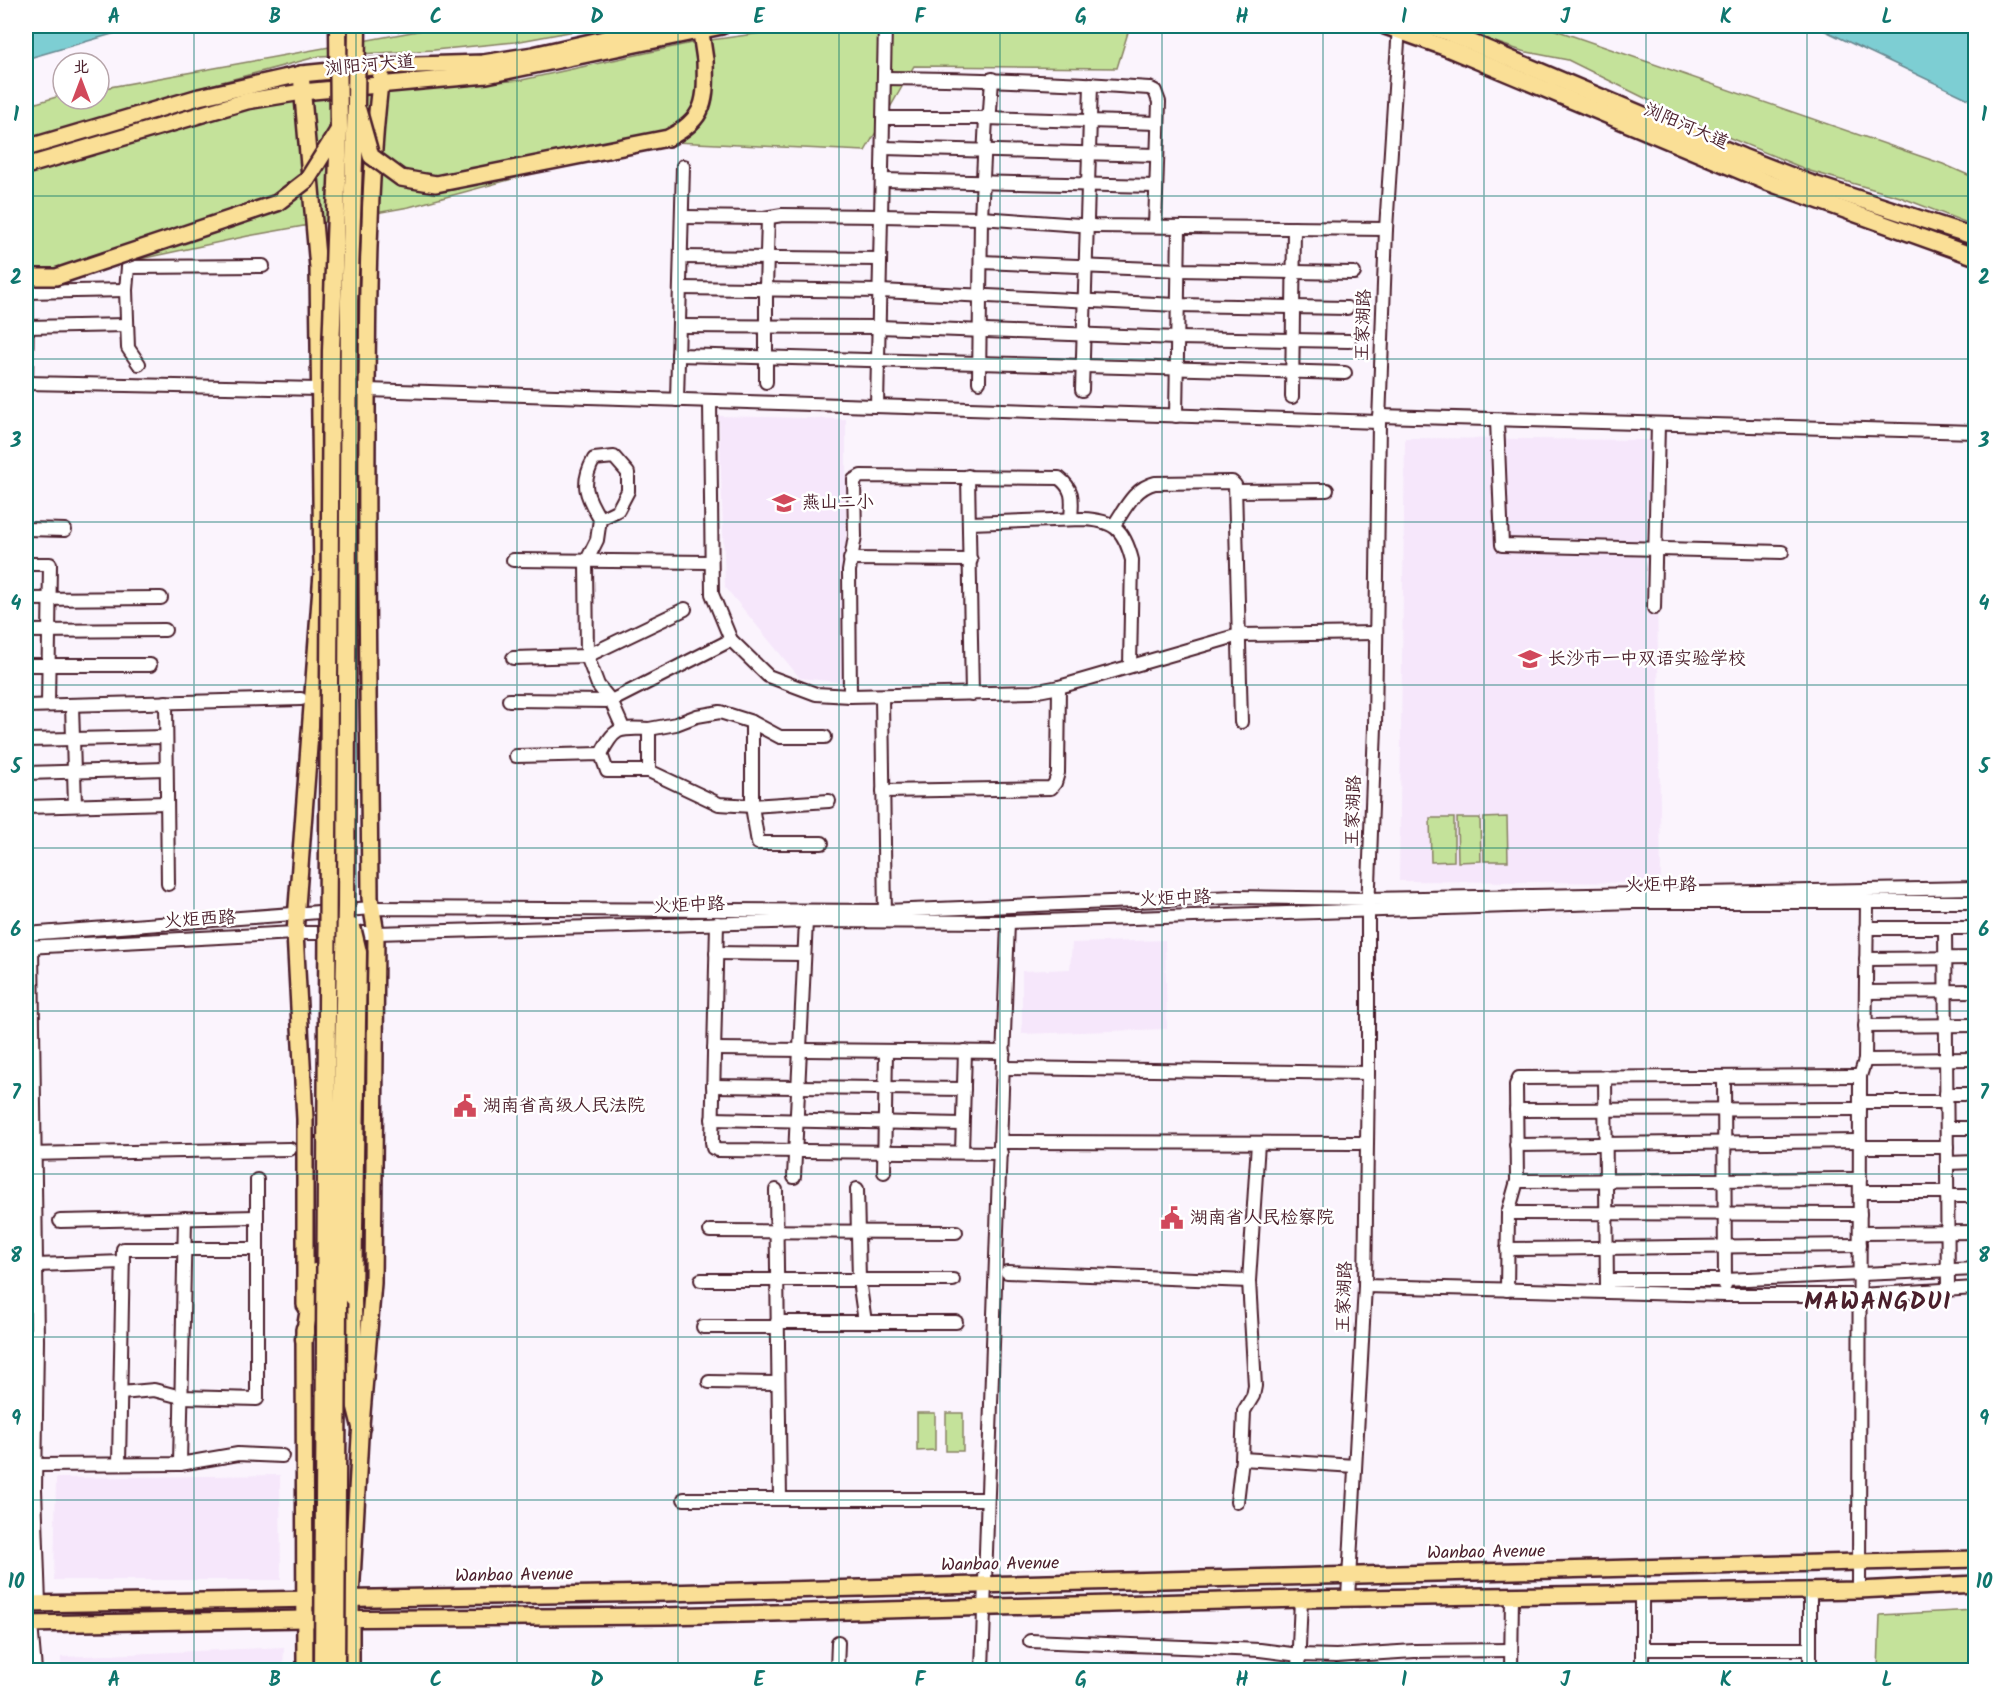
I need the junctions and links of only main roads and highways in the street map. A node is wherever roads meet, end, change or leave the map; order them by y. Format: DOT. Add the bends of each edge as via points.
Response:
graph roads {
  1 [pos="338,26"];
  2 [pos="357,26"];
  3 [pos="662,26"];
  4 [pos="722,26"];
  5 [pos="1428,26"];
  6 [pos="1394,27"];
  7 [pos="700,28"];
  8 [pos="382,66"];
  9 [pos="301,74"];
  10 [pos="380,83"];
  11 [pos="302,92"];
  12 [pos="356,103"];
  13 [pos="339,129"];
  14 [pos="26,148"];
  15 [pos="26,166"];
  16 [pos="1976,237"];
  17 [pos="1976,257"];
  18 [pos="26,272"];
  19 [pos="346,907"];
  20 [pos="327,913"];
  21 [pos="304,1339"];
  22 [pos="361,1427"];
  23 [pos="1976,1559"];
  24 [pos="1976,1584"];
  25 [pos="351,1597"];
  26 [pos="305,1599"];
  27 [pos="32,1604"];
  28 [pos="305,1619"];
  29 [pos="351,1620"];
  30 [pos="28,1624"];
  31 [pos="305,1671"];
  32 [pos="323,1671"];
  33 [pos="336,1671"];
  34 [pos="351,1671"];
  1 -- 13 [label="highway, bridge"];
  2 -- 12 [label="highway, bridge"];
  3 -- 8 [label="main road, 浏阳河大道" via="483,63"];
  4 -- 7 [label="main road, 浏阳河大道"];
  5 -- 16 [label="main road, 浏阳河大道" via="1743,158"];
  6 -- 17 [label="main road, 浏阳河大道" via="1767,182"];
  7 -- 10 [label="main road, 浏阳河大道" via="488,75"];
  7 -- 12 [label="main road, bridge" via="706,91 702,109 689,126 668,138 436,184 401,178 371,156"];
  8 -- 9 [label="main road, 浏阳河大道"];
  8 -- 10 [label="main road"];
  9 -- 11 [label="main road"];
  9 -- 14 [label="main road, 浏阳河大道" via="199,98"];
  10 -- 11 [label="main road, 浏阳河大道"];
  10 -- 22 [label="main road" via="368,256 367,390 366,573 372,908 376,933 373,1283"];
  11 -- 15 [label="main road, 浏阳河大道" via="248,101"];
  11 -- 21 [label="main road" via="318,268 322,573 295,933 305,1119"];
  12 -- 19 [label="highway, bridge" via="349,301"];
  13 -- 18 [label="main road, bridge" via="307,180 277,203 56,277 32,277"];
  13 -- 20 [label="highway, bridge" via="331,351"];
  19 -- 22 [label="highway, bridge" via="358,952 353,1297 354,1399"];
  19 -- 33 [label="highway, bridge"];
  20 -- 21 [label="highway, bridge" via="318,967 315,1272"];
  20 -- 32 [label="highway, bridge"];
  21 -- 26 [label="main road"];
  22 -- 25 [label="main road"];
  23 -- 25 [label="main road, Wanbao Avenue" via="664,1593"];
  24 -- 29 [label="main road" via="1859,1590"];
  25 -- 26 [label="main road, Wanbao Avenue"];
  25 -- 29 [label="main road"];
  26 -- 27 [label="main road, Wanbao Avenue"];
  26 -- 28 [label="main road"];
  28 -- 29 [label="main road"];
  28 -- 30 [label="main road"];
  28 -- 31 [label="main road"];
  29 -- 34 [label="main road"];
}
